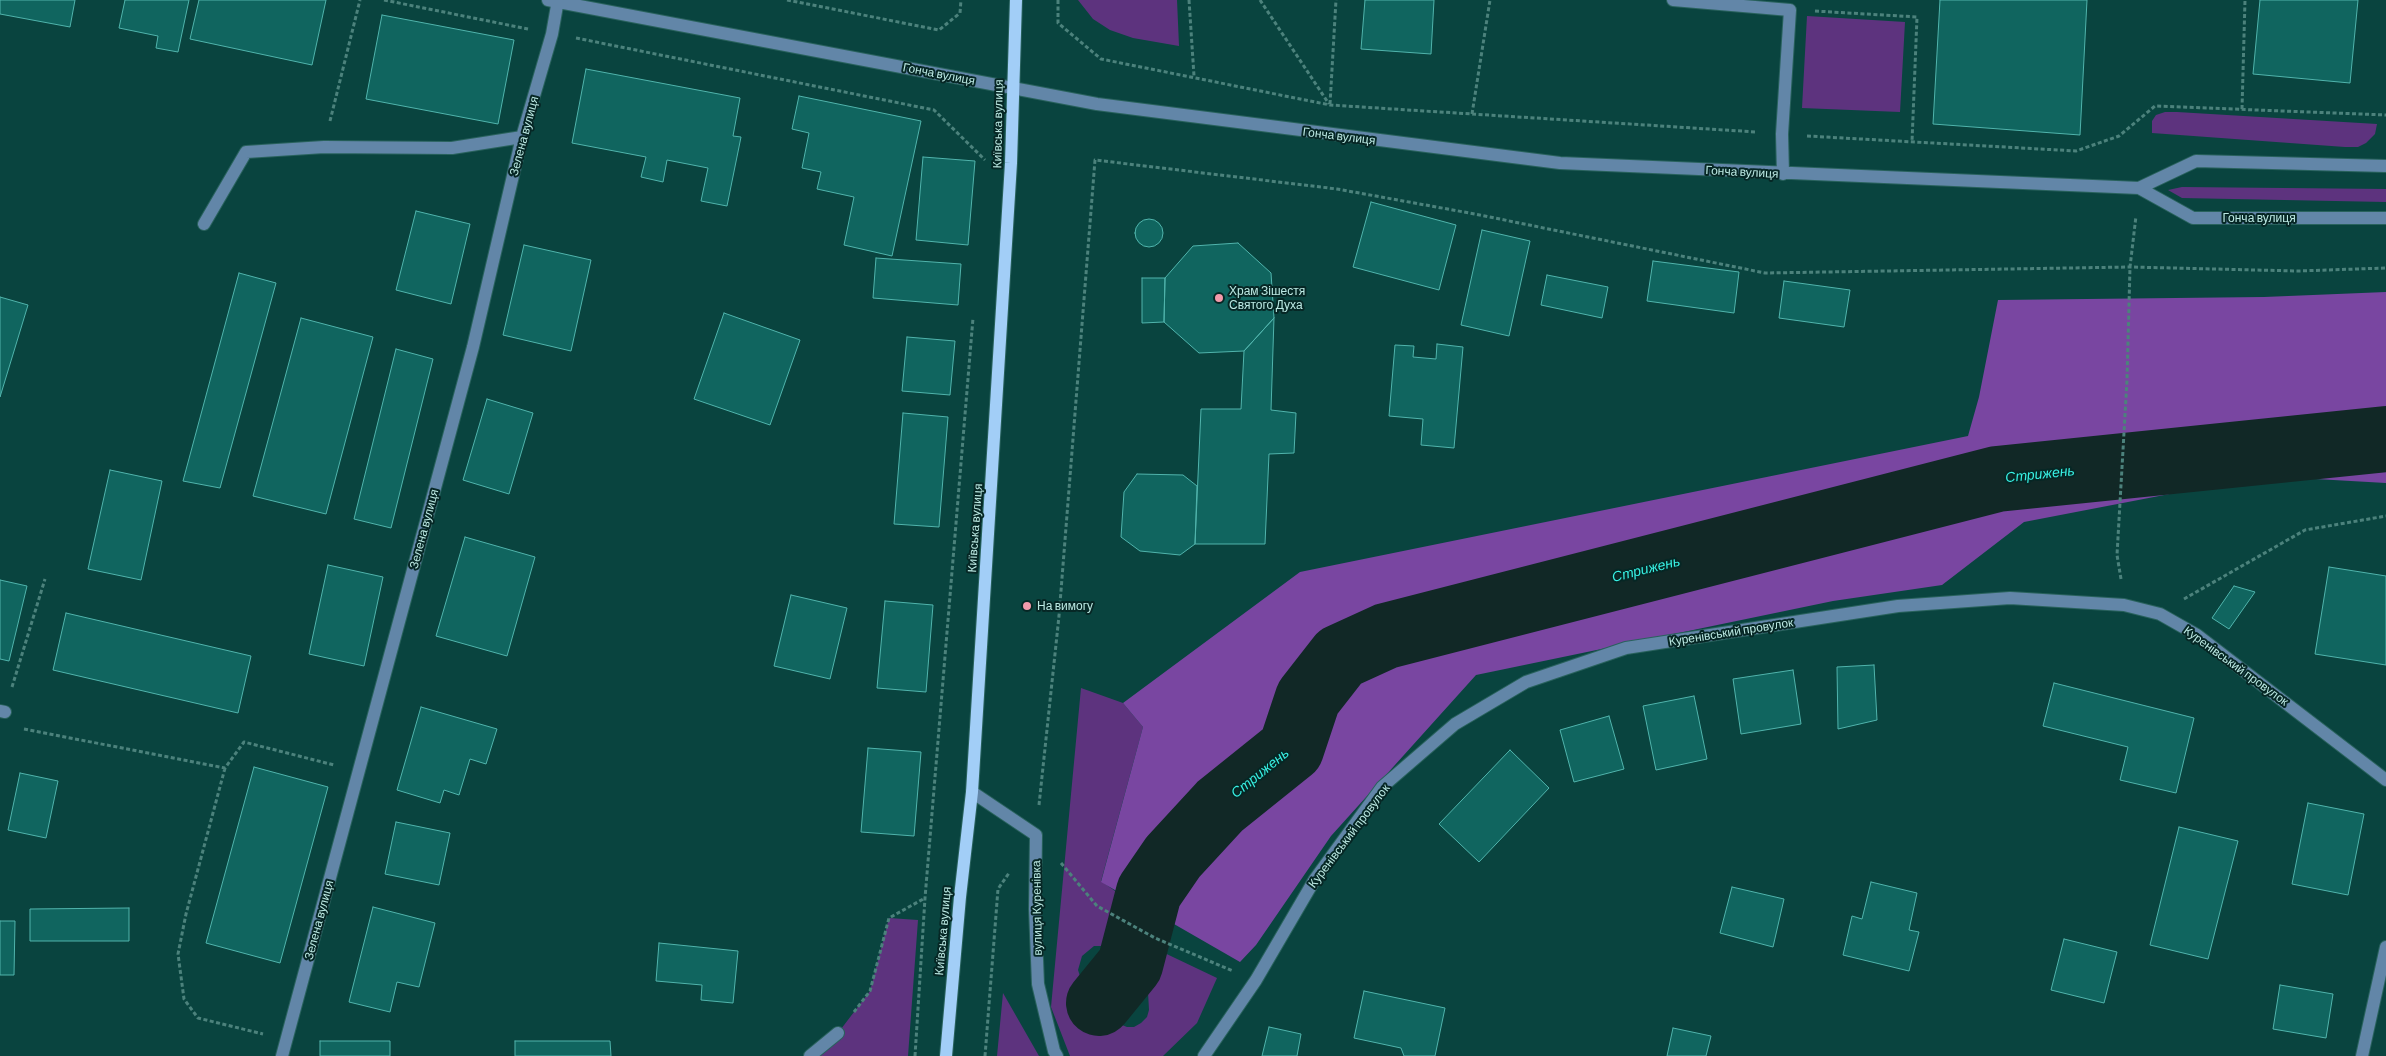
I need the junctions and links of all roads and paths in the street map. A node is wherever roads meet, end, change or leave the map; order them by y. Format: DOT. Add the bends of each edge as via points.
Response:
graph roads {
  1 [pos="360,0"];
  2 [pos="384,0"];
  3 [pos="787,0"];
  4 [pos="961,0"];
  5 [pos="1016,0"];
  6 [pos="1058,0"];
  7 [pos="1189,0"];
  8 [pos="1260,0"];
  9 [pos="1336,0"];
  10 [pos="1490,0"];
  11 [pos="1673,0"];
  12 [pos="2245,0"];
  13 [pos="554,1"];
  14 [pos="1790,10"];
  15 [pos="552,34"];
  16 [pos="1194,76"];
  17 [pos="1013,88"];
  18 [pos="1330,105"];
  19 [pos="2242,109"];
  20 [pos="1472,114"];
  21 [pos="2386,114"];
  22 [pos="1782,134"];
  23 [pos="522,137"];
  24 [pos="1912,142"];
  25 [pos="324,147"];
  26 [pos="986,160"];
  27 [pos="2386,166"];
  28 [pos="1783,174"];
  29 [pos="2139,188"];
  30 [pos="2386,218"];
  31 [pos="204,224"];
  32 [pos="2130,267"];
  33 [pos="2386,268"];
  34 [pos="974,310"];
  35 [pos="2386,516"];
  36 [pos="2117,555"];
  37 [pos="45,579"];
  38 [pos="2160,614"];
  39 [pos="2,712"];
  40 [pos="225,768"];
  41 [pos="359,771"];
  42 [pos="2386,780"];
  43 [pos="972,792"];
  44 [pos="1036,835"];
  45 [pos="998,888"];
  46 [pos="925,898"];
  47 [pos="2386,947"];
  48 [pos="1256,980"];
  49 [pos="838,1033"];
  50 [pos="286,1040"];
  51 [pos="282,1056"];
  52 [pos="810,1056"];
  53 [pos="915,1056"];
  54 [pos="946,1056"];
  55 [pos="985,1056"];
  56 [pos="1058,1056"];
  57 [pos="1204,1056"];
  58 [pos="2362,1056"];
  1 -- 25 [label="path"];
  2 -- 15 [label="path"];
  3 -- 4 [label="path" via="939,30 960,12"];
  5 -- 17 [label="main road, Київська вулиця"];
  6 -- 16 [label="path" via="1058,23 1101,59"];
  7 -- 16 [label="path"];
  8 -- 18 [label="path"];
  9 -- 18 [label="path"];
  10 -- 20 [label="path"];
  11 -- 14 [label="street"];
  12 -- 19 [label="path"];
  13 -- 15 [label="street, Зелена вулиця"];
  13 -- 17 [label="street, Гонча вулиця"];
  14 -- 22 [label="street"];
  14 -- 24 [label="path" via="1917,17"];
  15 -- 23 [label="street, Зелена вулиця"];
  15 -- 26 [label="path" via="934,110"];
  16 -- 18 [label="path"];
  17 -- 28 [label="street, Гонча вулиця" via="1097,104 1560,163"];
  17 -- 43 [label="main road, Київська вулиця"];
  18 -- 20 [label="path"];
  19 -- 21 [label="path"];
  19 -- 24 [label="path" via="2155,106 2119,136 2076,151"];
  20 -- 22 [label="path"];
  22 -- 24 [label="path"];
  22 -- 28 [label="street"];
  23 -- 25 [label="street" via="452,148"];
  23 -- 41 [label="street, Зелена вулиця" via="473,347"];
  25 -- 31 [label="street" via="246,152"];
  27 -- 29 [label="street, Гонча вулиця" via="2196,161"];
  28 -- 29 [label="street, Гонча вулиця"];
  29 -- 30 [label="street, Гонча вулиця" via="2193,218"];
  29 -- 32 [label="path"];
  32 -- 33 [label="path" via="2298,271"];
  32 -- 36 [label="path"];
  32 -- 44 [label="path" via="1765,273 1338,189 1095,160 1059,616"];
  34 -- 46 [label="path"];
  35 -- 38 [label="path" via="2305,530"];
  37 -- 39 [label="path"];
  38 -- 42 [label="street, Куренівський провулок" via="2197,635"];
  38 -- 48 [label="street, Куренівський провулок" via="2124,604 2010,598 1898,606 1626,648 1526,682 1455,724 1382,787 1315,879"];
  39 -- 40 [label="path" via="26,731"];
  40 -- 41 [label="path" via="244,742"];
  40 -- 50 [label="path" via="178,954 184,1000 198,1018"];
  41 -- 50 [label="street, Зелена вулиця"];
  43 -- 44 [label="street"];
  43 -- 54 [label="main road, Київська вулиця"];
  44 -- 48 [label="path" via="1096,906 1155,938"];
  44 -- 56 [label="street, вулиця Куренівка" via="1038,984 1054,1051"];
  45 -- 55 [label="path"];
  46 -- 49 [label="path" via="889,918 870,991"];
  46 -- 53 [label="path"];
  47 -- 58 [label="street"];
  48 -- 57 [label="street, Куренівський провулок"];
  49 -- 52 [label="street"];
  50 -- 51 [label="street, Зелена вулиця"];
}
